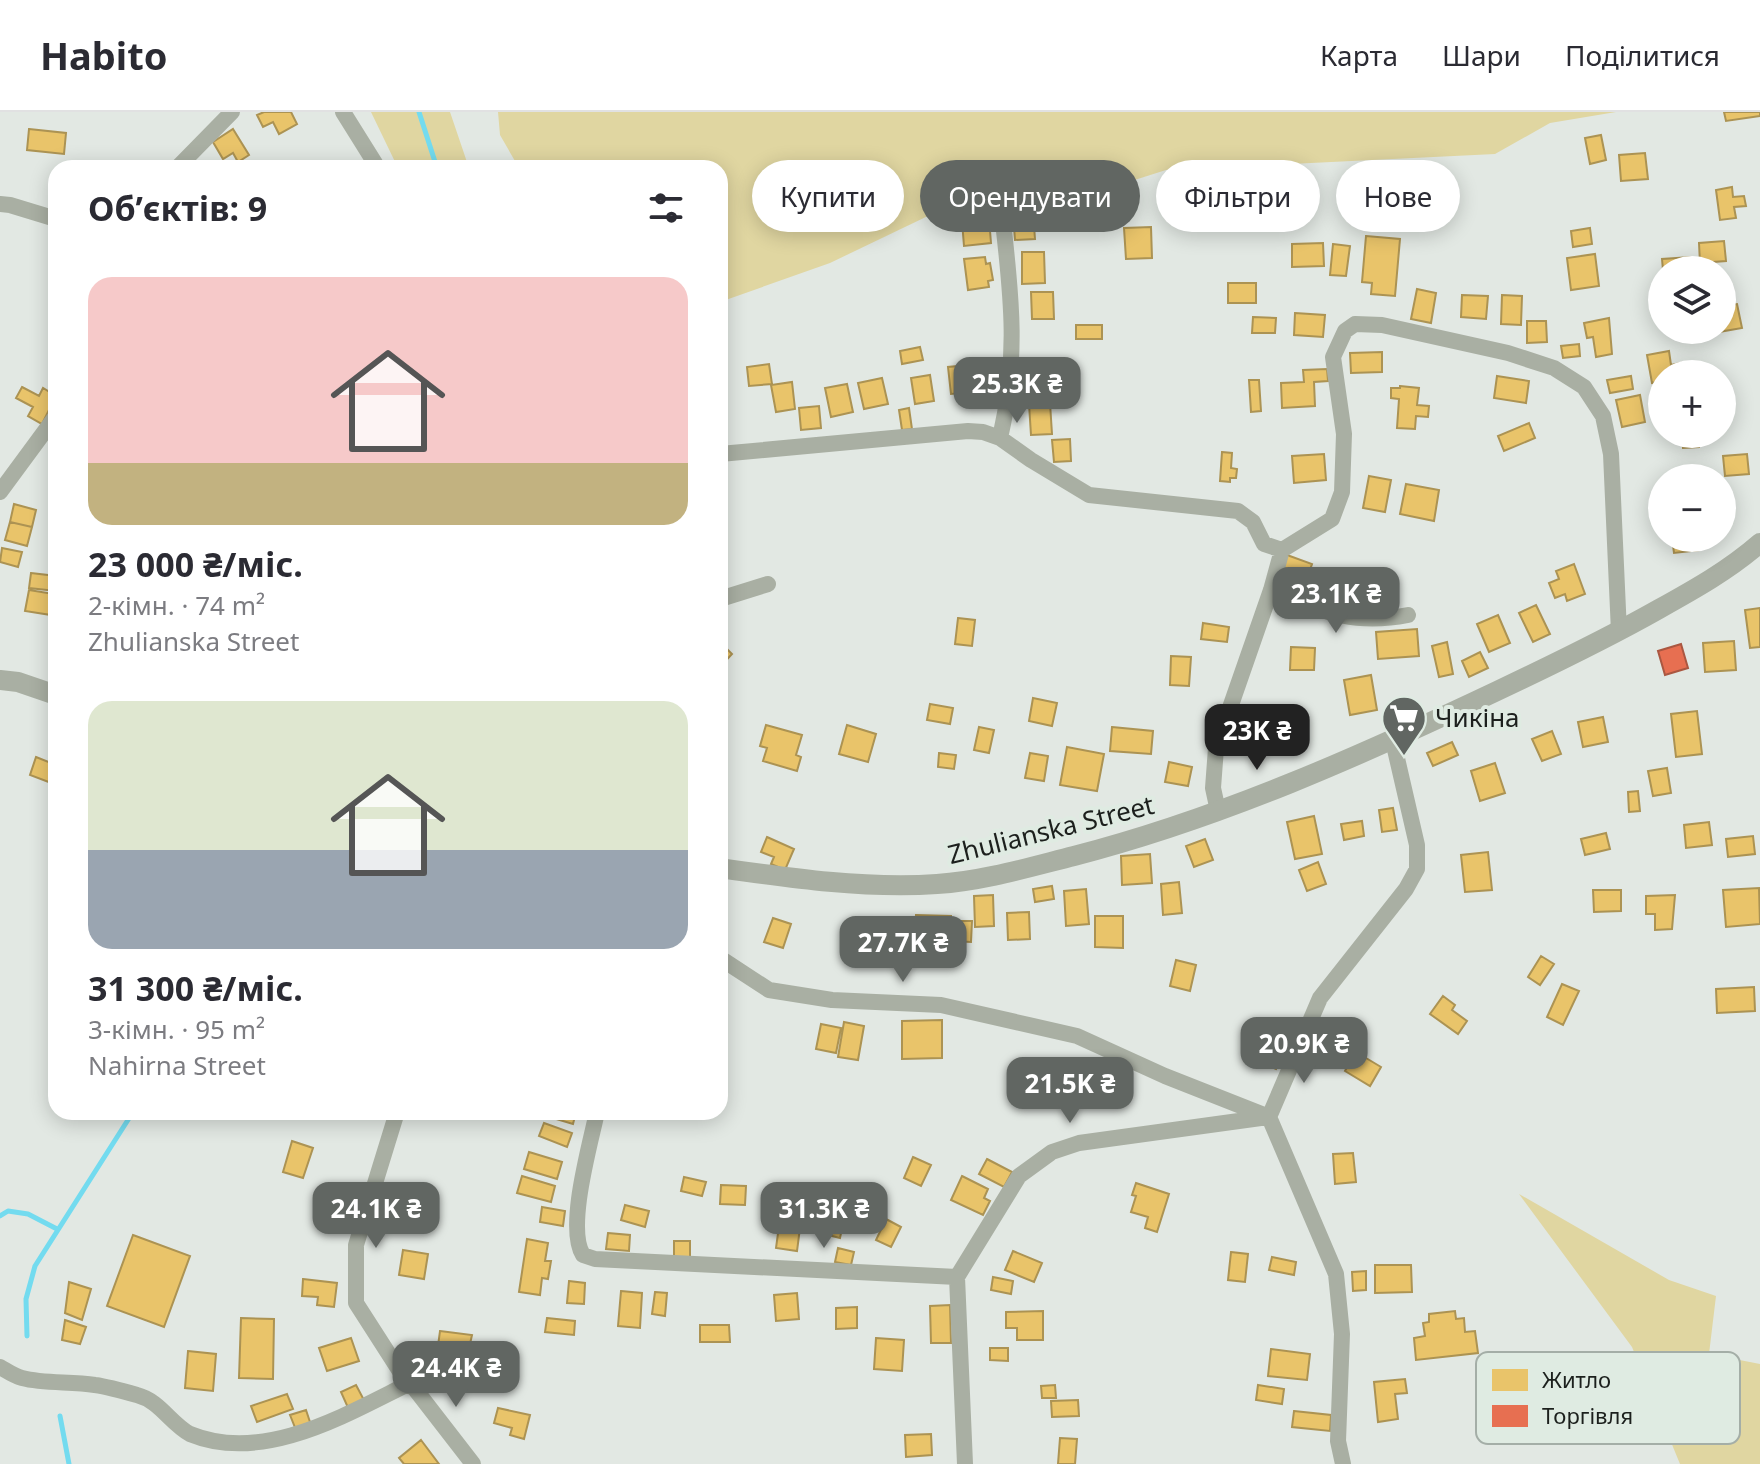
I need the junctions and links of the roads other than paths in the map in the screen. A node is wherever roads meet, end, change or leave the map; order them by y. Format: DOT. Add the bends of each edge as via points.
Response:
graph roads {
  1 [pos="232,112"];
  2 [pos="343,112"];
  3 [pos="185,160"];
  4 [pos="373,160"];
  5 [pos="0,204"];
  6 [pos="48,217"];
  7 [pos="1004,232"];
  8 [pos="48,427"];
  9 [pos="1000,438"];
  10 [pos="728,453"];
  11 [pos="0,492"];
  12 [pos="1760,543"];
  13 [pos="1282,550"];
  14 [pos="768,584"];
  15 [pos="1271,590"];
  16 [pos="728,596"];
  17 [pos="1408,615"];
  18 [pos="1619,632"];
  19 [pos="0,680"];
  20 [pos="48,692"];
  21 [pos="1393,741"];
  22 [pos="1218,811"];
  23 [pos="728,869"];
  24 [pos="728,963"];
  25 [pos="1269,1117"];
  26 [pos="395,1120"];
  27 [pos="595,1120"];
  28 [pos="957,1277"];
  29 [pos="0,1367"];
  30 [pos="408,1384"];
  31 [pos="473,1464"];
  32 [pos="965,1464"];
  33 [pos="1343,1464"];
  1 -- 3 [label="street"];
  2 -- 4 [label="street"];
  5 -- 6 [label="street"];
  7 -- 9 [label="street" via="1013,346"];
  8 -- 11 [label="street"];
  9 -- 10 [label="street" via="968,431"];
  9 -- 13 [label="street" via="1089,495 1238,511 1253,522 1264,544"];
  12 -- 18 [label="street, Zhulianska Street" via="1722,574"];
  13 -- 15 [label="street"];
  13 -- 18 [label="street" via="1332,519 1342,492 1344,434 1333,357 1345,331 1355,324 1382,325 1508,353 1554,368 1584,387 1603,416 1611,454"];
  14 -- 16 [label="street"];
  15 -- 17 [label="street" via="1330,615"];
  15 -- 22 [label="street" via="1216,748 1213,788"];
  18 -- 21 [label="street, Zhulianska Street"];
  19 -- 20 [label="street"];
  21 -- 22 [label="street, Zhulianska Street"];
  21 -- 25 [label="street" via="1417,845 1417,869 1320,998"];
  22 -- 23 [label="street, Zhulianska Street" via="1120,844 938,884"];
  24 -- 25 [label="street" via="769,990 832,1000 941,1005 1077,1036"];
  25 -- 28 [label="street" via="1079,1143 1052,1152 1019,1176"];
  25 -- 33 [label="street" via="1336,1274 1342,1334 1338,1441"];
  26 -- 30 [label="street" via="356,1245 356,1303"];
  27 -- 28 [label="street" via="579,1200 577,1246 583,1255"];
  28 -- 32 [label="street"];
  29 -- 30 [label="street" via="20,1378 96,1385 141,1396 163,1408 188,1433 246,1448 286,1441"];
  30 -- 31 [label="street"];
}
